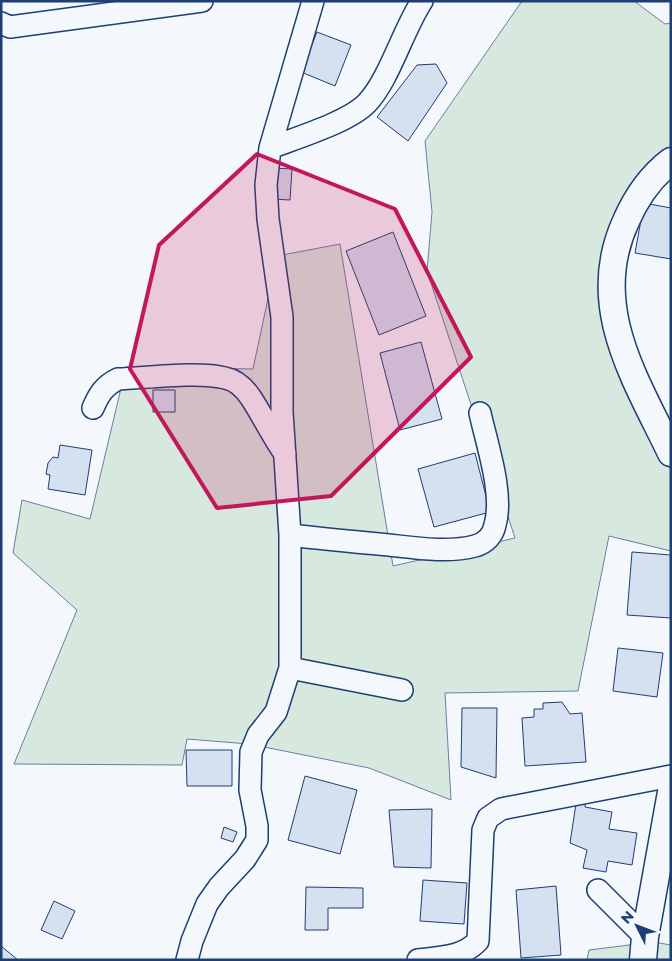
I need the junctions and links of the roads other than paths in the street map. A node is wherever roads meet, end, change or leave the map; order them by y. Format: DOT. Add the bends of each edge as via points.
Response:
graph roads {
  1 [pos="202,1"];
  2 [pos="313,1"];
  3 [pos="422,1"];
  4 [pos="1,24"];
  5 [pos="270,148"];
  6 [pos="671,161"];
  7 [pos="93,408"];
  8 [pos="480,413"];
  9 [pos="671,453"];
  10 [pos="286,456"];
  11 [pos="290,535"];
  12 [pos="290,668"];
  13 [pos="402,690"];
  14 [pos="671,776"];
  15 [pos="669,804"];
  16 [pos="598,890"];
  17 [pos="644,949"];
  18 [pos="187,960"];
  19 [pos="418,960"];
  1 -- 4 [label="street" via="10,27"];
  2 -- 5 [label="street"];
  3 -- 5 [label="street" via="378,88 367,103 353,115"];
  5 -- 10 [label="street" via="266,185 282,318 282,412"];
  6 -- 9 [label="main road" via="636,200 619,236 611,276 612,316 624,355"];
  7 -- 10 [label="street" via="101,392 118,379 210,375 226,378 239,384 251,398"];
  8 -- 11 [label="street" via="497,506 490,538 477,546 457,549"];
  10 -- 11 [label="street"];
  11 -- 12 [label="street"];
  12 -- 13 [label="street"];
  12 -- 18 [label="street" via="276,712 258,735 251,752 250,790 257,826 256,840 207,904"];
  14 -- 19 [label="street" via="501,809 488,818 483,830 478,941 469,951 458,955"];
  15 -- 17 [label="main road"];
  16 -- 17 [label="street"];
}
